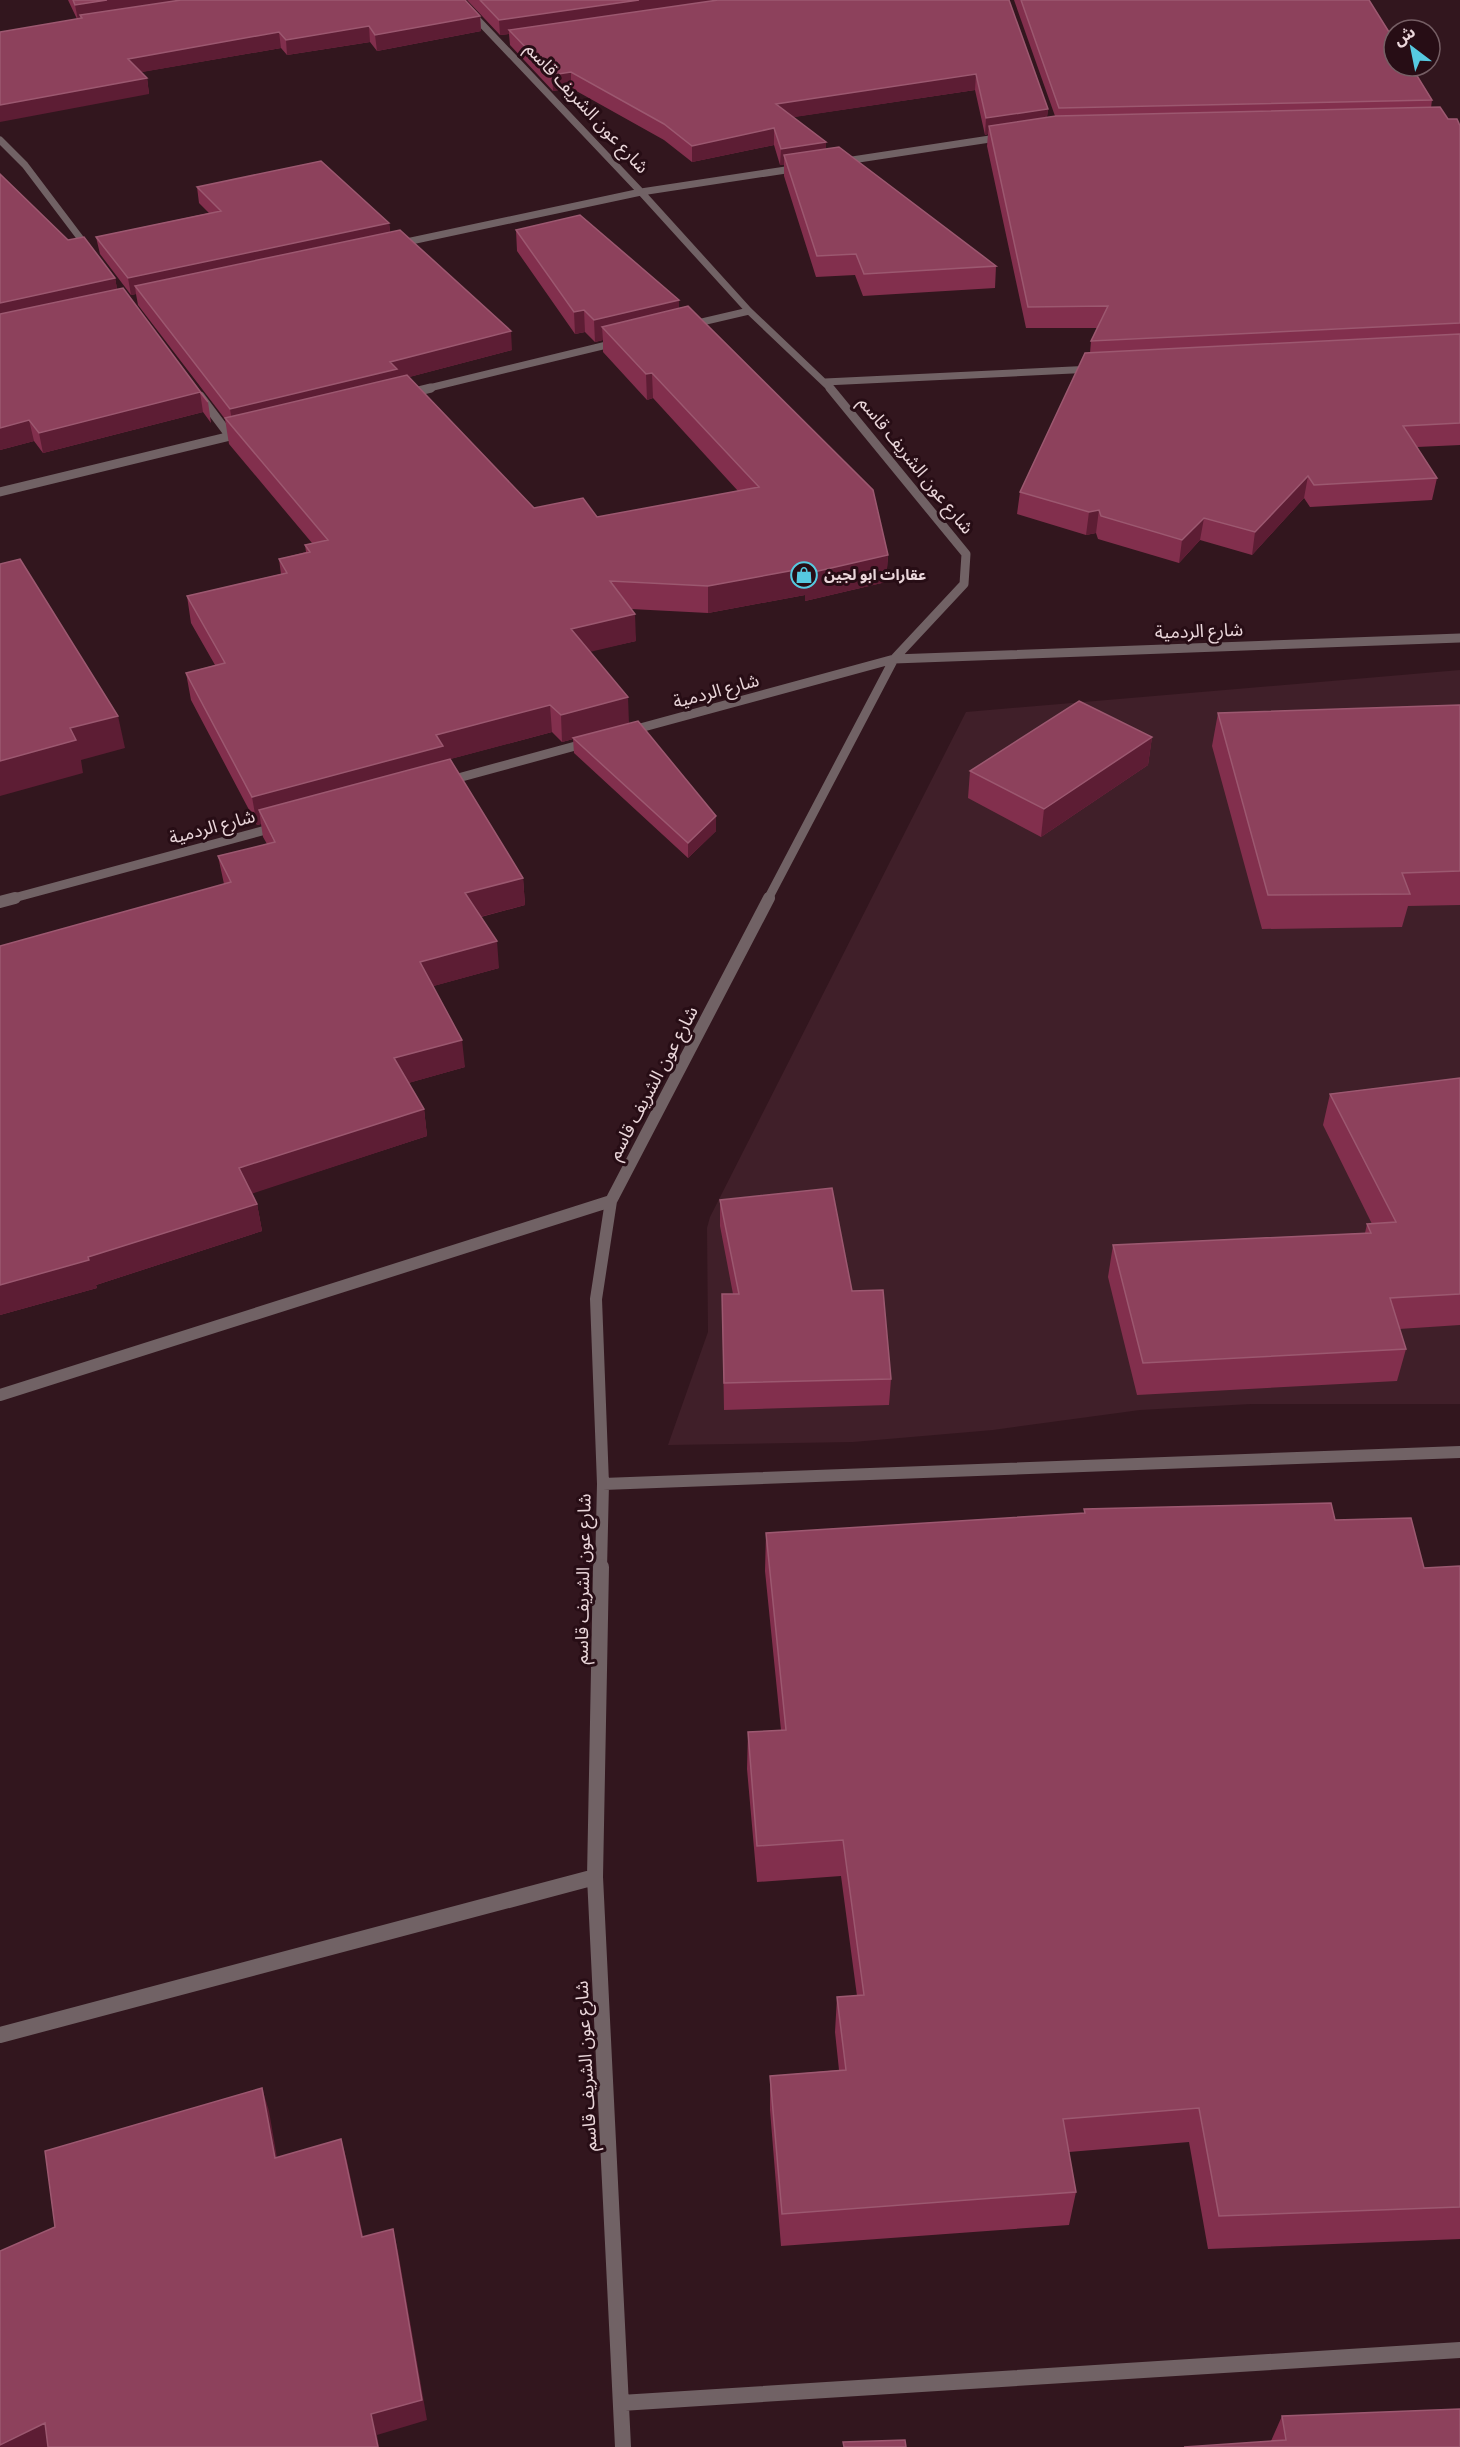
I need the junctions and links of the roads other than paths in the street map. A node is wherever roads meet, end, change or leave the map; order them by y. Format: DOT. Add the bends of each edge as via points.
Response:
graph roads {
  1 [pos="459,0"];
  2 [pos="1007,137"];
  3 [pos="0,140"];
  4 [pos="830,164"];
  5 [pos="806,167"];
  6 [pos="641,192"];
  7 [pos="385,247"];
  8 [pos="94,256"];
  9 [pos="749,311"];
  10 [pos="680,328"];
  11 [pos="633,339"];
  12 [pos="1101,368"];
  13 [pos="825,382"];
  14 [pos="196,392"];
  15 [pos="391,397"];
  16 [pos="253,431"];
  17 [pos="230,436"];
  18 [pos="0,492"];
  19 [pos="1460,638"];
  20 [pos="894,659"];
  21 [pos="619,734"];
  22 [pos="596,740"];
  23 [pos="436,784"];
  24 [pos="286,824"];
  25 [pos="0,902"];
  26 [pos="611,1201"];
  27 [pos="0,1395"];
  28 [pos="1460,1452"];
  29 [pos="603,1484"];
  30 [pos="595,1877"];
  31 [pos="0,2035"];
  32 [pos="1460,2350"];
  33 [pos="621,2403"];
  34 [pos="623,2447"];
  1 -- 6 [label="street, شارع عون الشريف قاسم" via="505,40"];
  2 -- 4 [label="street"];
  3 -- 8 [label="street" via="25,165"];
  5 -- 6 [label="street"];
  6 -- 7 [label="street"];
  6 -- 9 [label="street, شارع عون الشريف قاسم"];
  9 -- 10 [label="street"];
  9 -- 13 [label="street, شارع عون الشريف قاسم"];
  11 -- 15 [label="street"];
  12 -- 13 [label="street"];
  13 -- 20 [label="street, شارع عون الشريف قاسم" via="966,554 964,584"];
  14 -- 17 [label="street"];
  16 -- 17 [label="street"];
  17 -- 18 [label="street"];
  19 -- 20 [label="street, شارع الردمية"];
  20 -- 21 [label="street, شارع الردمية"];
  20 -- 26 [label="street, شارع عون الشريف قاسم"];
  22 -- 23 [label="street"];
  24 -- 25 [label="street, شارع الردمية"];
  26 -- 27 [label="street"];
  26 -- 29 [label="street, شارع عون الشريف قاسم" via="596,1299"];
  28 -- 29 [label="street"];
  29 -- 30 [label="street, شارع عون الشريف قاسم"];
  30 -- 31 [label="street"];
  30 -- 33 [label="street, شارع عون الشريف قاسم"];
  32 -- 33 [label="street"];
  33 -- 34 [label="street, شارع عون الشريف قاسم"];
}
